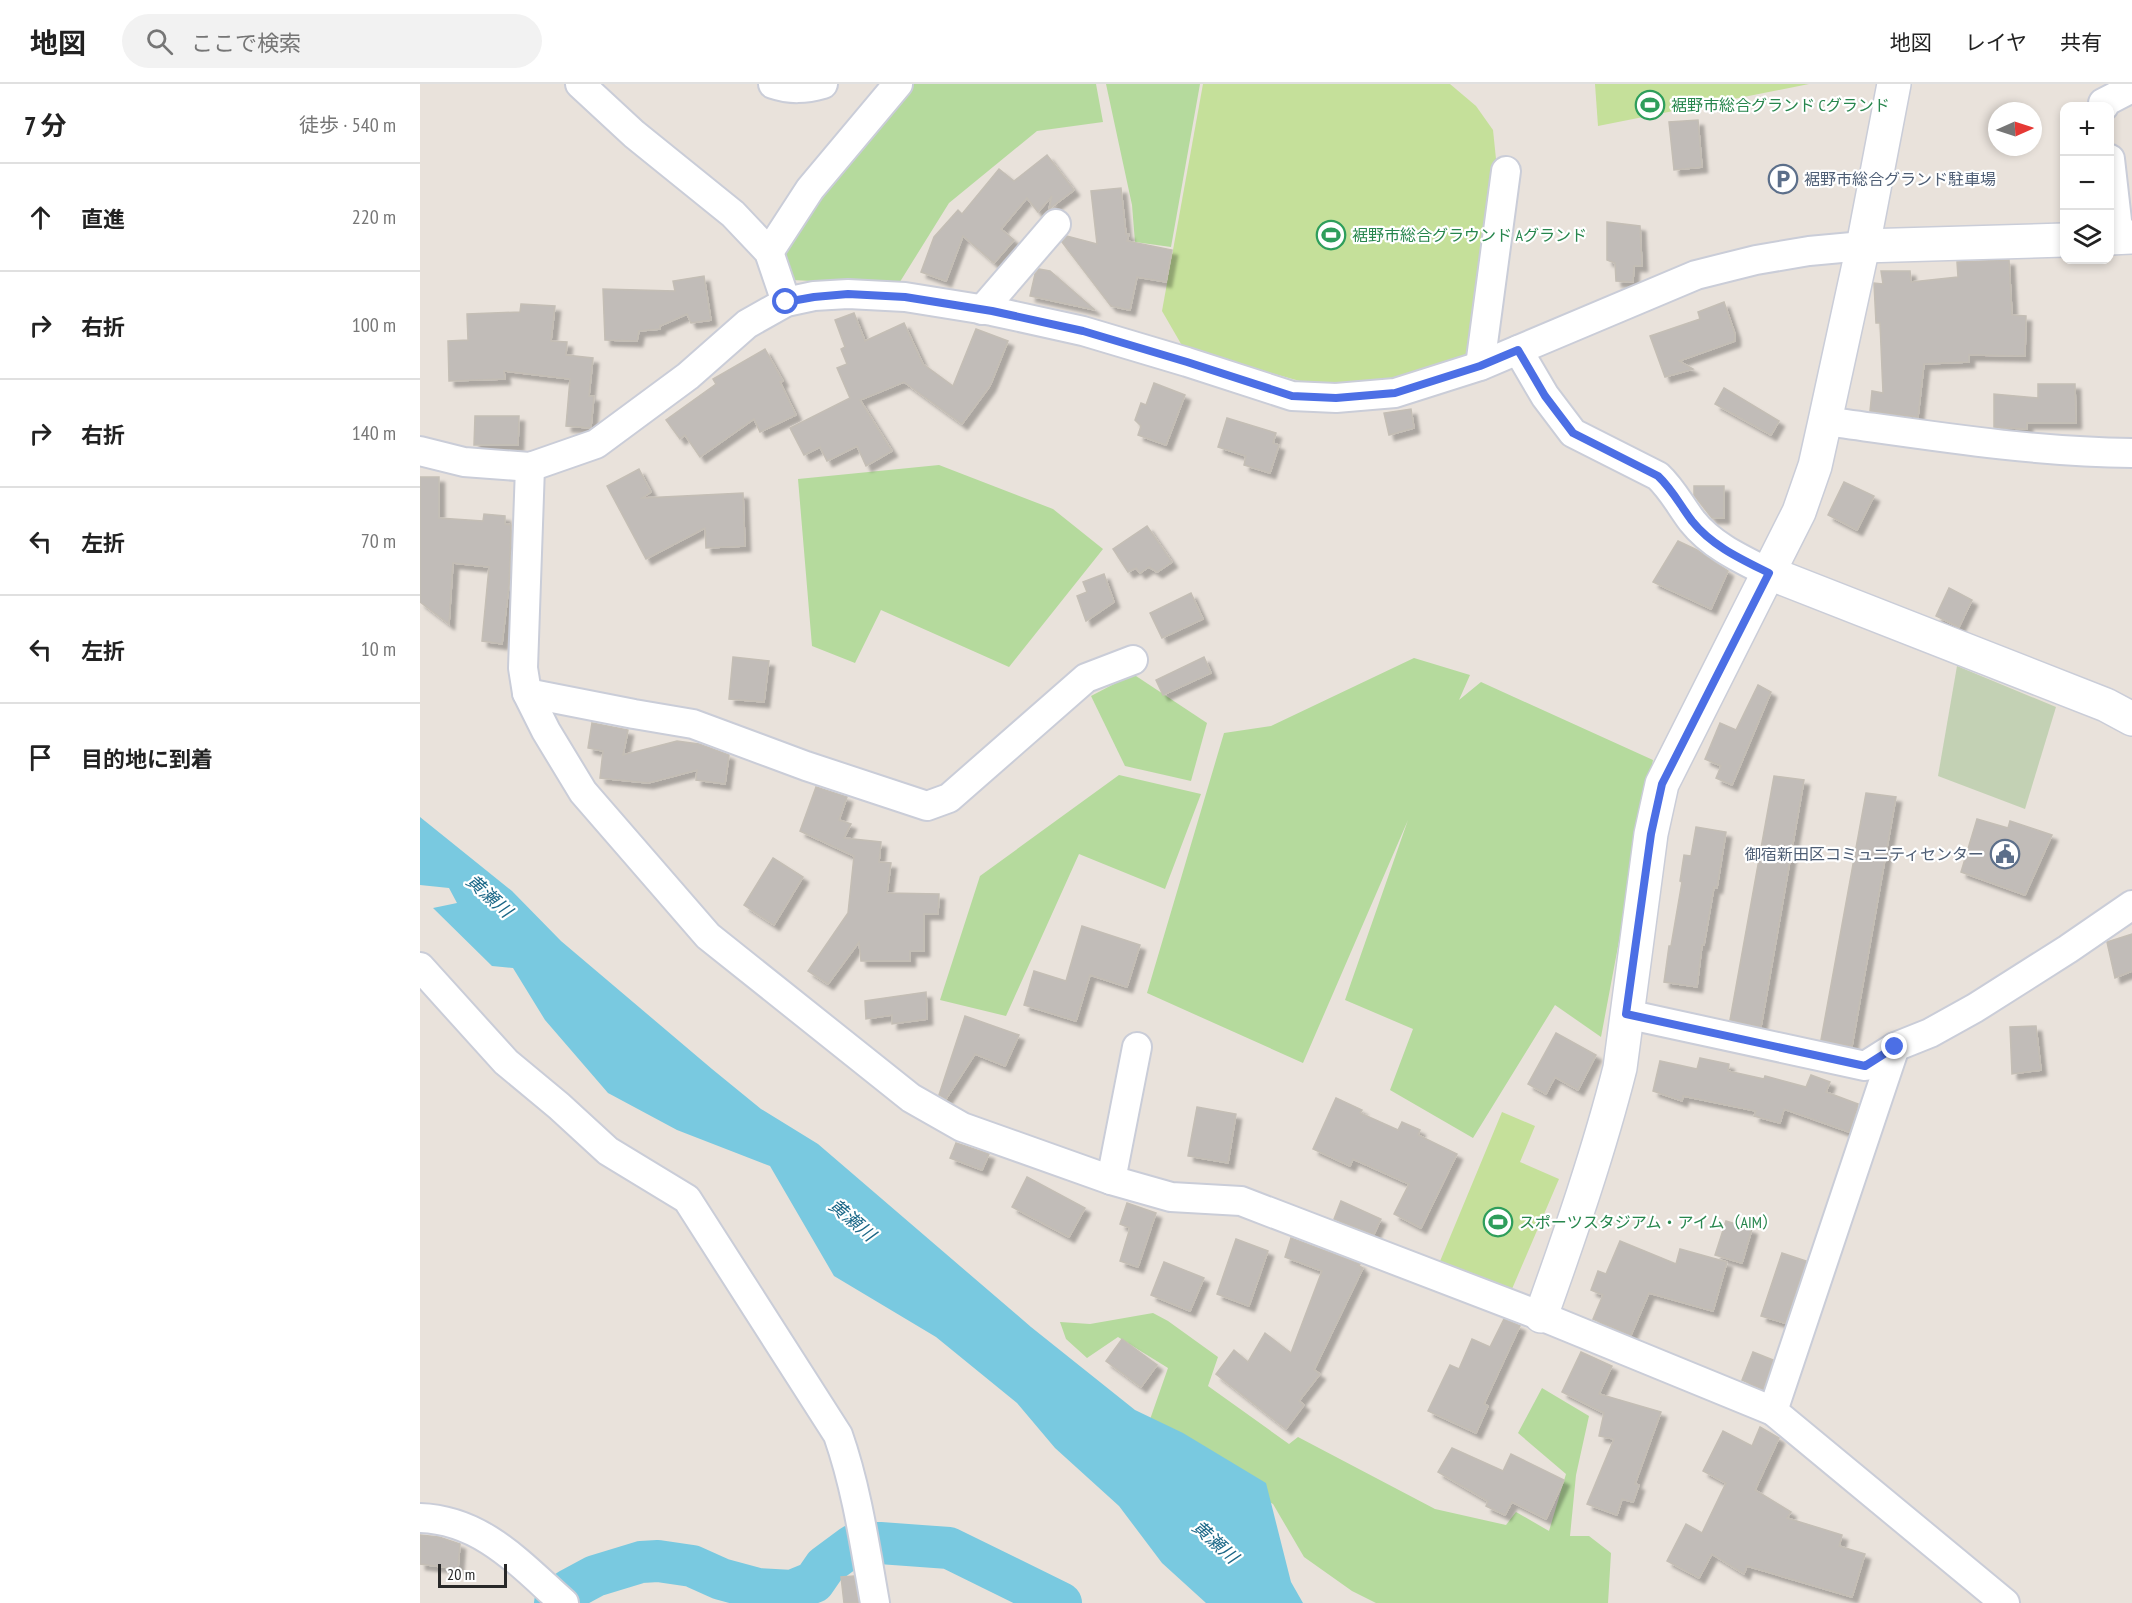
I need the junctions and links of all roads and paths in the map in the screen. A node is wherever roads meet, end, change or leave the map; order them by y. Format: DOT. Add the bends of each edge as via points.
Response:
graph roads {
  1 [pos="579,84"];
  2 [pos="773,84"];
  3 [pos="823,84"];
  4 [pos="898,84"];
  5 [pos="1894,84"];
  6 [pos="2132,88"];
  7 [pos="2105,102"];
  8 [pos="1506,171"];
  9 [pos="2114,195"];
  10 [pos="1056,224"];
  11 [pos="2120,238"];
  12 [pos="2060,240"];
  13 [pos="1863,246"];
  14 [pos="769,252"];
  15 [pos="786,302"];
  16 [pos="981,310"];
  17 [pos="1518,350"];
  18 [pos="1480,366"];
  19 [pos="1825,421"];
  20 [pos="420,451"];
  21 [pos="2132,453"];
  22 [pos="530,467"];
  23 [pos="1769,573"];
  24 [pos="1133,660"];
  25 [pos="527,693"];
  26 [pos="2132,719"];
  27 [pos="2132,905"];
  28 [pos="420,967"];
  29 [pos="1626,1014"];
  30 [pos="1137,1047"];
  31 [pos="1895,1047"];
  32 [pos="1112,1180"];
  33 [pos="1541,1316"];
  34 [pos="1773,1411"];
  35 [pos="420,1518"];
  36 [pos="553,1598"];
  37 [pos="875,1603"];
  38 [pos="2006,1603"];
  1 -- 14 [label="street" via="734,214"];
  2 -- 3 [label="street" via="804,89"];
  4 -- 14 [label="street" via="810,189"];
  5 -- 13 [label="street"];
  6 -- 7 [label="street"];
  8 -- 18 [label="street"];
  9 -- 11 [label="street"];
  10 -- 16 [label="street"];
  12 -- 13 [label="street"];
  13 -- 17 [label="street" via="1767,258 1696,275"];
  13 -- 19 [label="street"];
  14 -- 15 [label="street"];
  15 -- 16 [label="street" via="848,294 905,297"];
  15 -- 22 [label="street" via="747,324 688,376 596,444"];
  16 -- 18 [label="street" via="1083,331 1292,396 1336,398 1395,393"];
  17 -- 18 [label="street"];
  17 -- 23 [label="street" via="1573,433 1658,476 1692,521 1717,546"];
  19 -- 21 [label="street" via="1991,444 2084,453"];
  19 -- 23 [label="street" via="1799,512"];
  20 -- 22 [label="street" via="464,462"];
  22 -- 25 [label="street" via="523,669"];
  23 -- 26 [label="street"];
  23 -- 29 [label="street" via="1662,784 1651,834"];
  24 -- 25 [label="street" via="1086,678 949,798 927,806 693,724"];
  25 -- 32 [label="street" via="583,792 708,936 911,1098 962,1127"];
  27 -- 31 [label="street" via="1975,1008"];
  28 -- 37 [label="street" via="506,1062 608,1151 687,1199 838,1435"];
  29 -- 31 [label="street" via="1865,1066"];
  29 -- 33 [label="street" via="1612,1098"];
  30 -- 32 [label="street"];
  31 -- 34 [label="street"];
  32 -- 33 [label="street" via="1171,1197 1241,1201"];
  33 -- 34 [label="street"];
  34 -- 38 [label="street"];
  35 -- 36 [label="street" via="477,1531 518,1560"];
}
